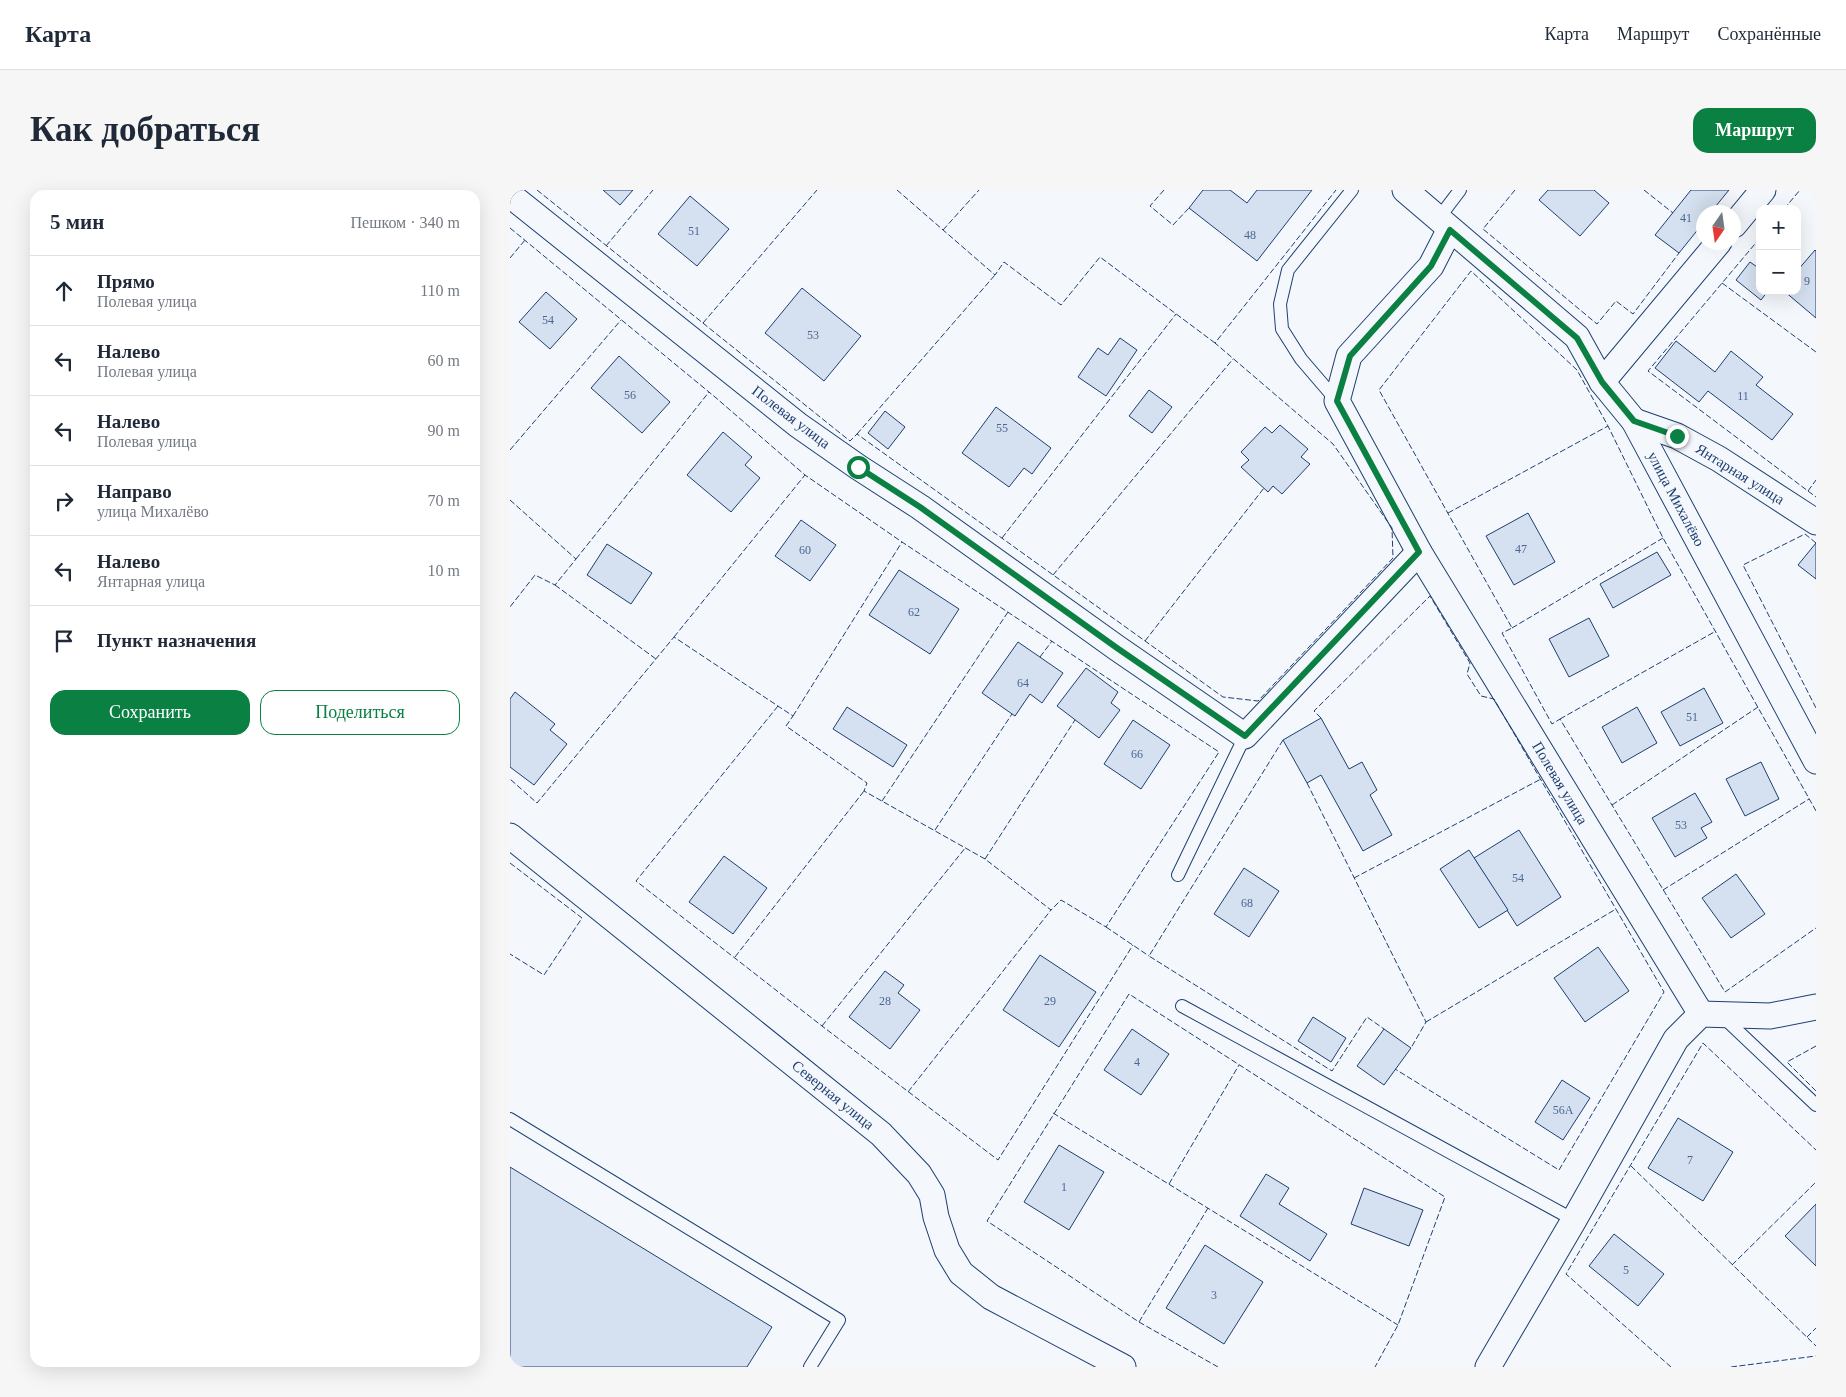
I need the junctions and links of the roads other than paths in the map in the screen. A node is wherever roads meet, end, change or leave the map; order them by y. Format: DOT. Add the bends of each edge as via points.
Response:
graph roads {
  1 [pos="1352,190"];
  2 [pos="1405,190"];
  3 [pos="1460,190"];
  4 [pos="1763,190"];
  5 [pos="510,195"];
  6 [pos="1741,217"];
  7 [pos="1444,224"];
  8 [pos="1712,250"];
  9 [pos="1602,382"];
  10 [pos="1337,401"];
  11 [pos="1634,421"];
  12 [pos="1816,522"];
  13 [pos="1419,552"];
  14 [pos="1245,736"];
  15 [pos="1816,761"];
  16 [pos="510,836"];
  17 [pos="1178,875"];
  18 [pos="1182,1006"];
  19 [pos="1816,1007"];
  20 [pos="1711,1014"];
  21 [pos="1816,1106"];
  22 [pos="510,1119"];
  23 [pos="1574,1220"];
  24 [pos="810,1367"];
  25 [pos="1122,1367"];
  26 [pos="1488,1367"];
  1 -- 10 [label="lane" via="1288,270 1280,304 1282,329 1301,359"];
  2 -- 7 [label="street, улица Михалёво"];
  3 -- 7 [label="lane"];
  4 -- 6 [label="street"];
  5 -- 14 [label="street, Полевая улица" via="798,424"];
  7 -- 9 [label="street, улица Михалёво" via="1577,338"];
  7 -- 10 [label="street" via="1431,266 1350,356"];
  8 -- 9 [label="street"];
  9 -- 11 [label="street, улица Михалёво"];
  10 -- 13 [label="street, Полевая улица"];
  11 -- 12 [label="street, Янтарная улица" via="1677,436 1719,459"];
  11 -- 15 [label="street, улица Михалёво"];
  13 -- 14 [label="street"];
  13 -- 20 [label="street, Полевая улица"];
  14 -- 17 [label="lane"];
  16 -- 25 [label="street, Северная улица" via="881,1134 919,1174 932,1195 948,1250 961,1272 991,1297"];
  18 -- 23 [label="lane"];
  19 -- 20 [label="street" via="1770,1016"];
  20 -- 21 [label="lane"];
  20 -- 23 [label="street" via="1676,1039"];
  22 -- 24 [label="lane" via="839,1320"];
  23 -- 26 [label="street"];
}
